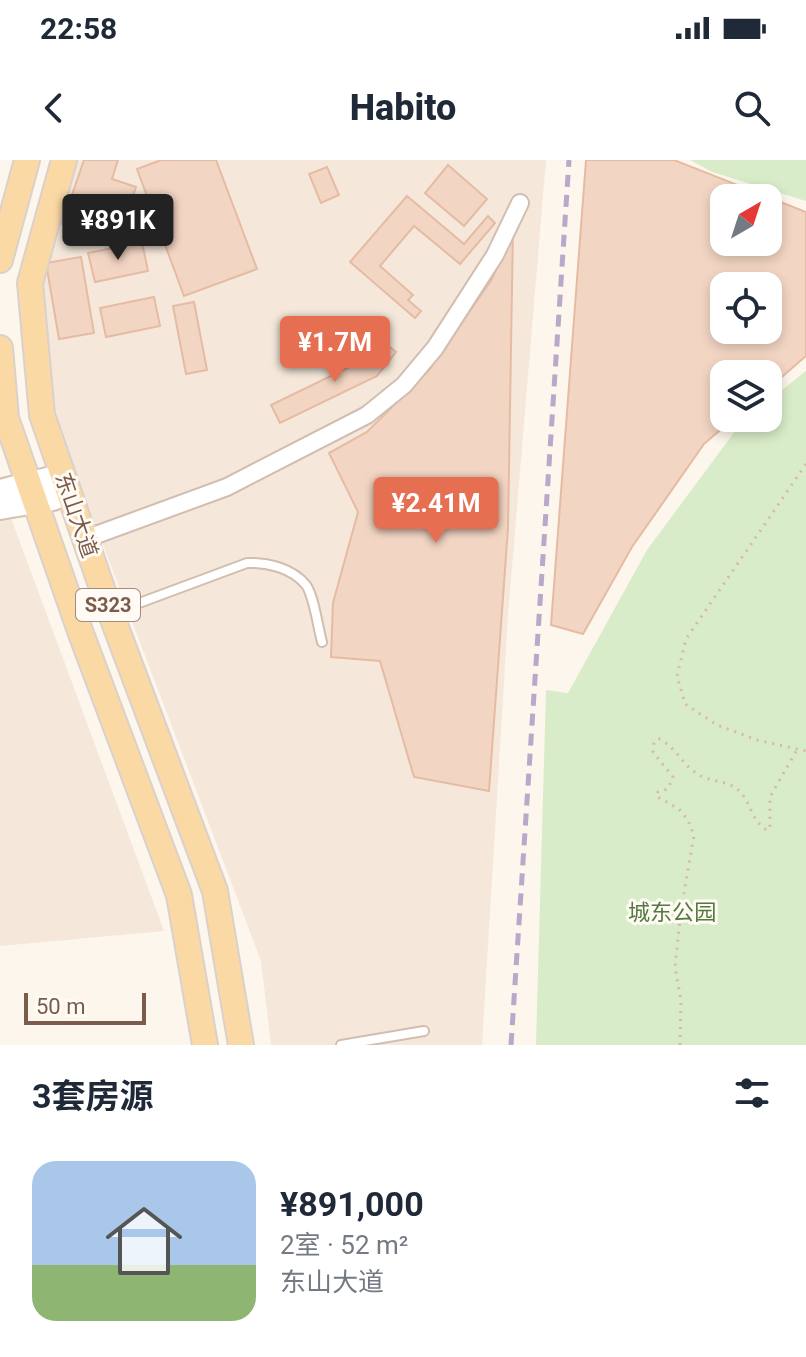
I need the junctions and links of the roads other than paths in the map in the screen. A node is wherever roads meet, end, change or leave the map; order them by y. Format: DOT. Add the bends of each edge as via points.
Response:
graph roads {
  1 [pos="27,160"];
  2 [pos="64,160"];
  3 [pos="520,203"];
  4 [pos="0,260"];
  5 [pos="0,348"];
  6 [pos="66,483"];
  7 [pos="0,491"];
  8 [pos="32,494"];
  9 [pos="0,508"];
  10 [pos="85,539"];
  11 [pos="111,614"];
  12 [pos="322,642"];
  13 [pos="424,1031"];
  14 [pos="205,1045"];
  15 [pos="241,1045"];
  16 [pos="341,1045"];
  1 -- 4 [label="main road"];
  2 -- 6 [label="main road, 东山大道 / S323" via="30,283 42,415"];
  3 -- 10 [label="street" via="495,255 435,348 404,385 367,415 227,487"];
  5 -- 8 [label="main road, 东山大道" via="6,418"];
  6 -- 8 [label="main road" via="53,499"];
  6 -- 10 [label="main road, 东山大道 / S323"];
  7 -- 8 [label="main road"];
  8 -- 9 [label="main road"];
  8 -- 14 [label="main road, 东山大道" via="179,895"];
  10 -- 11 [label="main road, 东山大道 / S323"];
  11 -- 12 [label="lane" via="247,563 263,562 290,572 307,587"];
  11 -- 15 [label="main road, 东山大道 / S323" via="215,891"];
  13 -- 16 [label="lane"];
}
